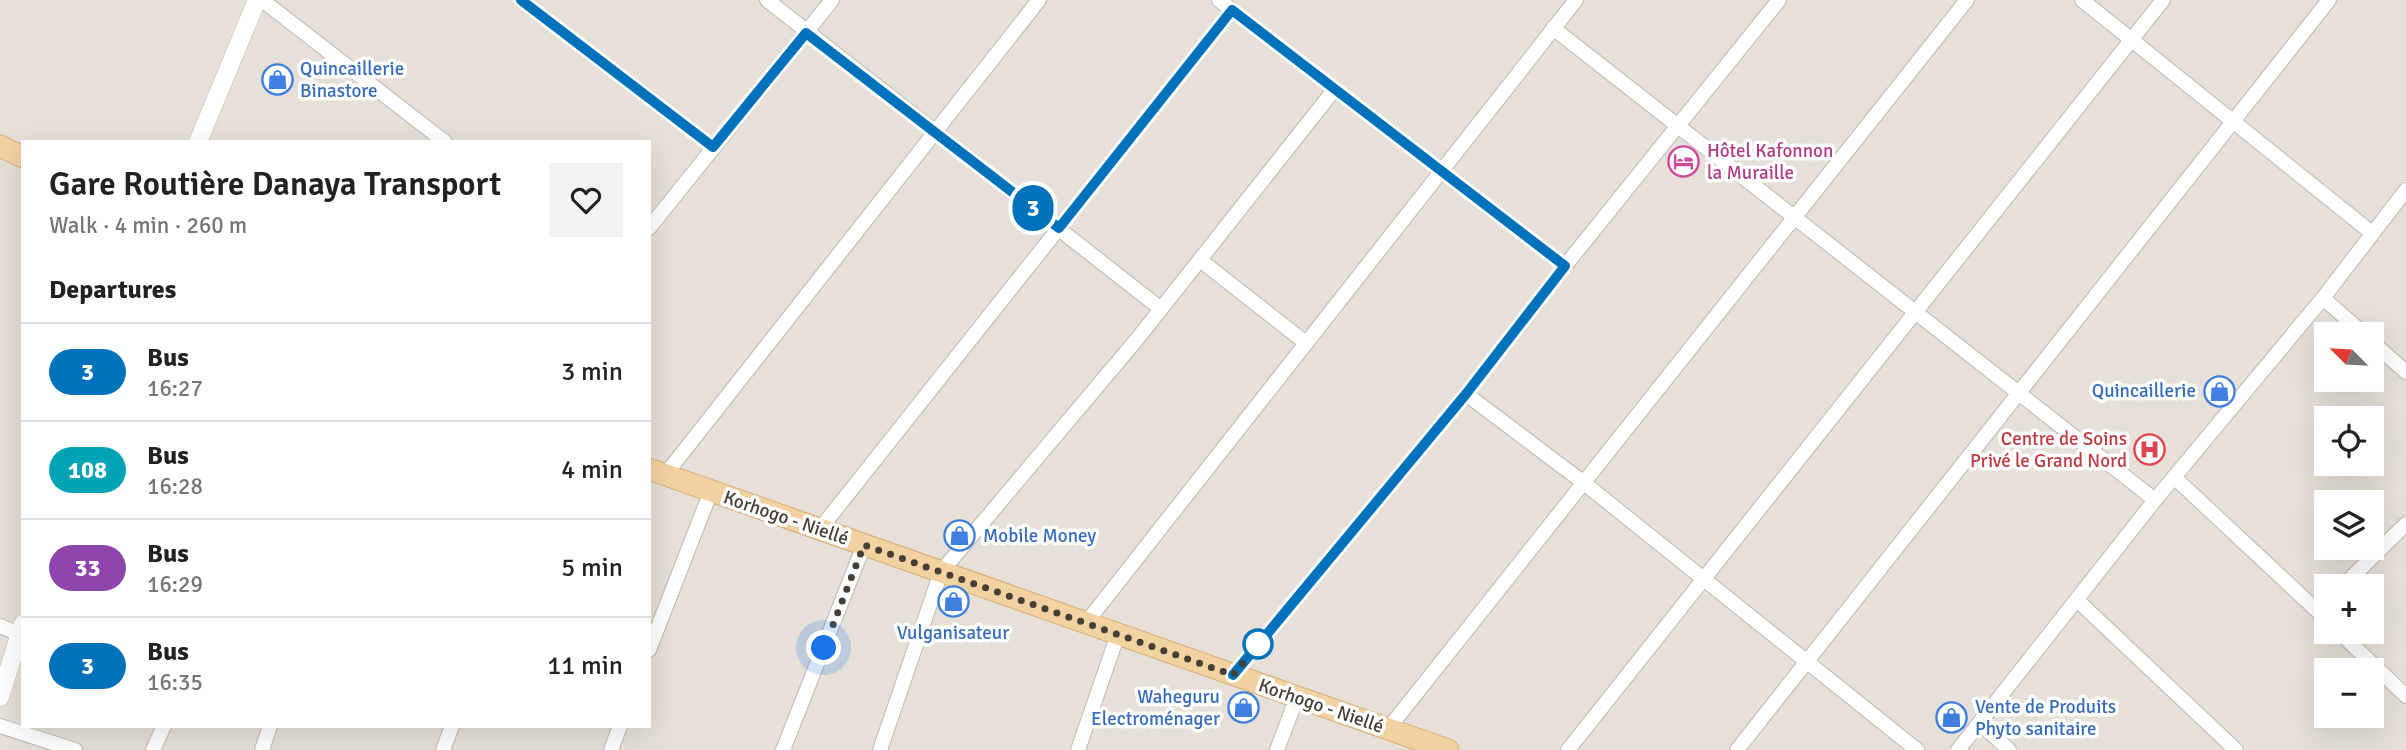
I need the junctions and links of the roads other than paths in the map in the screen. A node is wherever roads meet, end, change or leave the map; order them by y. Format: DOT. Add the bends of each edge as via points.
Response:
graph roads {
  1 [pos="260,0"];
  2 [pos="521,0"];
  3 [pos="766,0"];
  4 [pos="832,0"];
  5 [pos="1039,0"];
  6 [pos="1219,0"];
  7 [pos="1576,0"];
  8 [pos="1779,0"];
  9 [pos="1967,0"];
  10 [pos="2082,0"];
  11 [pos="2163,0"];
  12 [pos="2329,0"];
  13 [pos="1232,10"];
  14 [pos="1553,28"];
  15 [pos="806,33"];
  16 [pos="2131,40"];
  17 [pos="1334,90"];
  18 [pos="2234,121"];
  19 [pos="1678,125"];
  20 [pos="934,133"];
  21 [pos="199,140"];
  22 [pos="442,140"];
  23 [pos="0,146"];
  24 [pos="713,147"];
  25 [pos="21,156"];
  26 [pos="1441,172"];
  27 [pos="2406,191"];
  28 [pos="1795,216"];
  29 [pos="651,225"];
  30 [pos="1059,228"];
  31 [pos="2372,233"];
  32 [pos="1200,260"];
  33 [pos="1565,266"];
  34 [pos="2323,298"];
  35 [pos="1161,309"];
  36 [pos="1915,313"];
  37 [pos="2350,322"];
  38 [pos="1306,343"];
  39 [pos="2384,353"];
  40 [pos="2406,372"];
  41 [pos="2019,393"];
  42 [pos="1466,394"];
  43 [pos="657,472"];
  44 [pos="2174,477"];
  45 [pos="1584,483"];
  46 [pos="710,491"];
  47 [pos="2155,500"];
  48 [pos="2406,524"];
  49 [pos="820,529"];
  50 [pos="864,545"];
  51 [pos="941,572"];
  52 [pos="2355,574"];
  53 [pos="1703,579"];
  54 [pos="2077,600"];
  55 [pos="2314,603"];
  56 [pos="1086,623"];
  57 [pos="0,626"];
  58 [pos="21,629"];
  59 [pos="1118,634"];
  60 [pos="2352,644"];
  61 [pos="651,645"];
  62 [pos="1808,660"];
  63 [pos="1233,675"];
  64 [pos="2406,696"];
  65 [pos="0,697"];
  66 [pos="1297,697"];
  67 [pos="1980,723"];
  68 [pos="0,726"];
  69 [pos="163,728"];
  70 [pos="269,728"];
  71 [pos="451,728"];
  72 [pos="619,728"];
  73 [pos="1388,729"];
  74 [pos="1441,749"];
  75 [pos="75,750"];
  76 [pos="153,750"];
  77 [pos="262,750"];
  78 [pos="443,750"];
  79 [pos="611,750"];
  80 [pos="783,750"];
  81 [pos="880,750"];
  82 [pos="1078,750"];
  83 [pos="1277,750"];
  84 [pos="1568,750"];
  85 [pos="1737,750"];
  86 [pos="1917,750"];
  87 [pos="1958,750"];
  88 [pos="2010,750"];
  89 [pos="2236,750"];
  1 -- 21 [label="street"];
  1 -- 22 [label="street"];
  2 -- 24 [label="street"];
  3 -- 15 [label="street"];
  4 -- 15 [label="street"];
  5 -- 20 [label="street"];
  6 -- 13 [label="street"];
  7 -- 14 [label="street"];
  8 -- 19 [label="street"];
  9 -- 28 [label="street"];
  10 -- 16 [label="street"];
  11 -- 16 [label="street"];
  12 -- 18 [label="street"];
  13 -- 17 [label="street"];
  13 -- 30 [label="street"];
  14 -- 19 [label="street"];
  14 -- 26 [label="street"];
  15 -- 20 [label="street"];
  15 -- 24 [label="street"];
  16 -- 18 [label="street"];
  16 -- 36 [label="street"];
  17 -- 26 [label="street"];
  17 -- 32 [label="street"];
  18 -- 31 [label="street"];
  18 -- 41 [label="street"];
  19 -- 28 [label="street"];
  19 -- 33 [label="street"];
  20 -- 30 [label="street"];
  20 -- 43 [label="street"];
  23 -- 25 [label="main road"];
  24 -- 29 [label="street"];
  26 -- 33 [label="street"];
  26 -- 38 [label="street"];
  27 -- 31 [label="street"];
  28 -- 36 [label="street"];
  28 -- 45 [label="street"];
  30 -- 35 [label="street"];
  30 -- 49 [label="street"];
  31 -- 34 [label="street"];
  32 -- 35 [label="street"];
  32 -- 38 [label="street"];
  33 -- 42 [label="street"];
  34 -- 37 [label="street"];
  34 -- 44 [label="street"];
  35 -- 51 [label="street"];
  36 -- 41 [label="street"];
  36 -- 53 [label="street"];
  38 -- 56 [label="street"];
  39 -- 40 [label="street"];
  41 -- 47 [label="street"];
  41 -- 62 [label="street"];
  42 -- 45 [label="street"];
  42 -- 63 [label="street"];
  43 -- 46 [label="main road, Korhogo - Niellé"];
  44 -- 47 [label="street"];
  44 -- 55 [label="street"];
  45 -- 53 [label="street"];
  45 -- 73 [label="street"];
  46 -- 49 [label="main road, Korhogo - Niellé"];
  46 -- 61 [label="street"];
  47 -- 54 [label="street"];
  48 -- 52 [label="street"];
  49 -- 50 [label="main road, Korhogo - Niellé"];
  50 -- 51 [label="main road, Korhogo - Niellé"];
  50 -- 80 [label="street"];
  51 -- 56 [label="main road, Korhogo - Niellé"];
  51 -- 81 [label="street"];
  53 -- 62 [label="street"];
  53 -- 84 [label="street"];
  54 -- 67 [label="street"];
  54 -- 89 [label="street"];
  56 -- 59 [label="main road, Korhogo - Niellé"];
  57 -- 58 [label="street"];
  58 -- 65 [label="street"];
  59 -- 63 [label="main road, Korhogo - Niellé"];
  59 -- 82 [label="street"];
  60 -- 64 [label="street"];
  62 -- 85 [label="street"];
  62 -- 86 [label="street"];
  63 -- 66 [label="main road, Korhogo - Niellé"];
  66 -- 73 [label="main road, Korhogo - Niellé"];
  66 -- 83 [label="street"];
  67 -- 87 [label="street"];
  67 -- 88 [label="street"];
  68 -- 75 [label="street"];
  69 -- 76 [label="street"];
  70 -- 77 [label="street"];
  71 -- 78 [label="street"];
  72 -- 79 [label="street"];
  73 -- 74 [label="main road, Korhogo - Niellé"];
}
